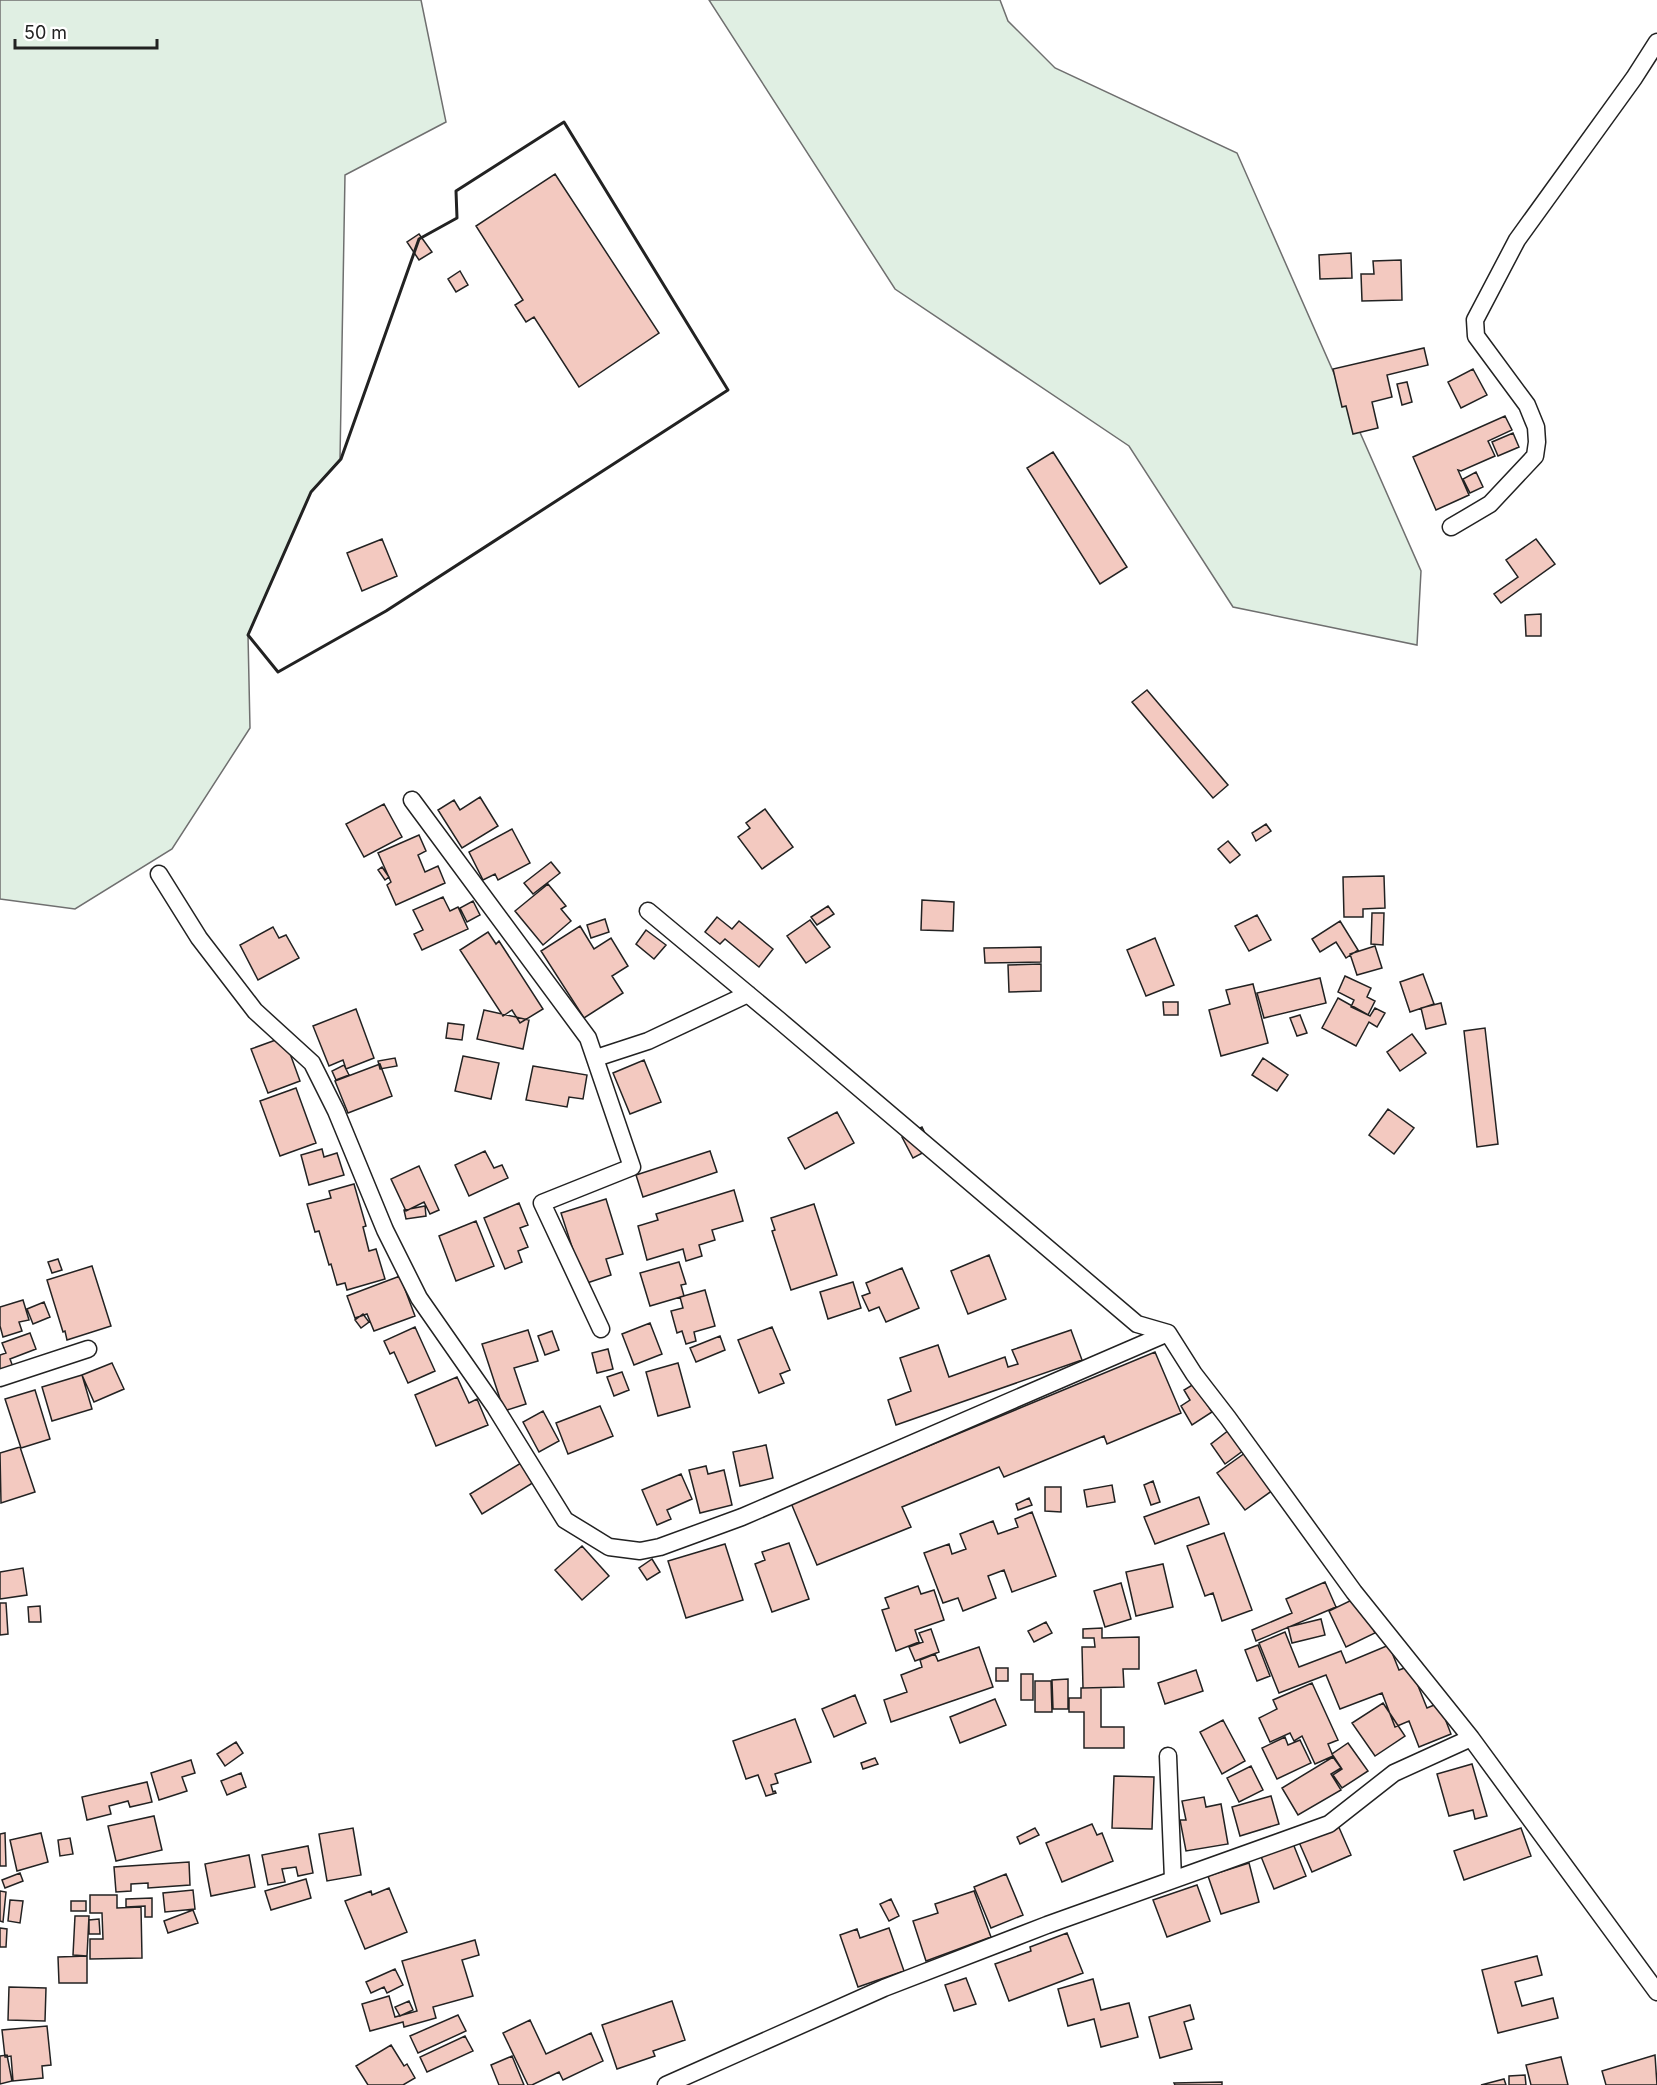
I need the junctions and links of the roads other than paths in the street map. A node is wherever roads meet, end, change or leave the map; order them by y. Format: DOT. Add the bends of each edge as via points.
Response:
graph roads {
  1 [pos="1657,42"];
  2 [pos="1451,527"];
  3 [pos="412,800"];
  4 [pos="159,874"];
  5 [pos="648,911"];
  6 [pos="748,994"];
  7 [pos="596,1058"];
  8 [pos="601,1329"];
  9 [pos="1168,1333"];
  10 [pos="88,1350"];
  11 [pos="0,1378"];
  12 [pos="1471,1738"];
  13 [pos="1168,1756"];
  14 [pos="1173,1879"];
  15 [pos="1657,1992"];
  16 [pos="666,2085"];
  1 -- 2 [label="street" via="1517,240 1475,320 1476,336 1527,405 1536,428 1536,449 1535,456 1490,504"];
  3 -- 7 [label="street" via="588,1038"];
  4 -- 9 [label="street" via="199,938 255,1011 312,1064 419,1298 495,1407 565,1520 609,1547 640,1551 660,1547 742,1517"];
  5 -- 6 [label="street"];
  6 -- 7 [label="street" via="648,1041"];
  6 -- 9 [label="street" via="1137,1324"];
  7 -- 8 [label="street" via="633,1167 542,1203"];
  9 -- 12 [label="street" via="1354,1592"];
  10 -- 11 [label="street"];
  12 -- 14 [label="street" via="1394,1773 1329,1824"];
  12 -- 15 [label="street"];
  13 -- 14 [label="street"];
  14 -- 16 [label="street" via="884,1988"];
}
